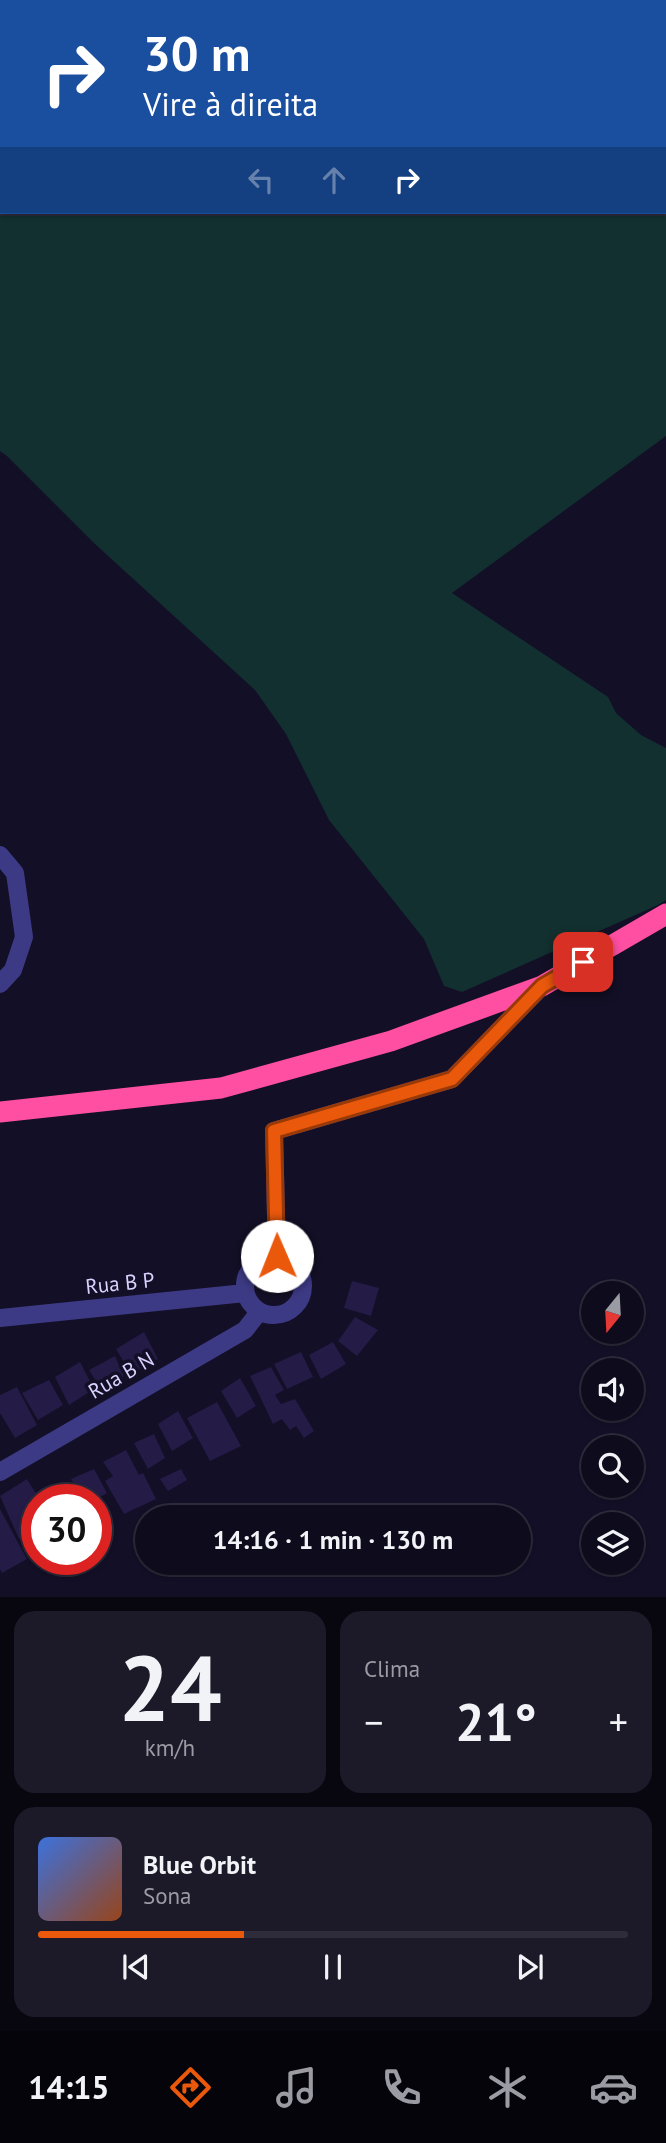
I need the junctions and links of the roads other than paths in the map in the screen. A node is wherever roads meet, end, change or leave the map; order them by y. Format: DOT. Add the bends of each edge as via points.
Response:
graph roads {
  1 [pos="0,855"];
  2 [pos="666,914"];
  3 [pos="0,984"];
  4 [pos="542,986"];
  5 [pos="0,1112"];
  6 [pos="277,1256"];
  7 [pos="245,1293"];
  8 [pos="259,1312"];
  9 [pos="0,1318"];
  10 [pos="0,1472"];
  1 -- 3 [label="street" via="15,873 24,937 13,970"];
  2 -- 4 [label="highway"];
  4 -- 5 [label="highway" via="391,1041 221,1088"];
  4 -- 6 [label="street" via="452,1079 274,1131"];
  6 -- 7 [label="street" via="261,1259 249,1270"];
  6 -- 8 [label="street" via="292,1262 303,1278 304,1290 300,1301 282,1315"];
  7 -- 8 [label="street"];
  7 -- 9 [label="street, Rua B P"];
  8 -- 10 [label="street, Rua B N" via="244,1330"];
}
